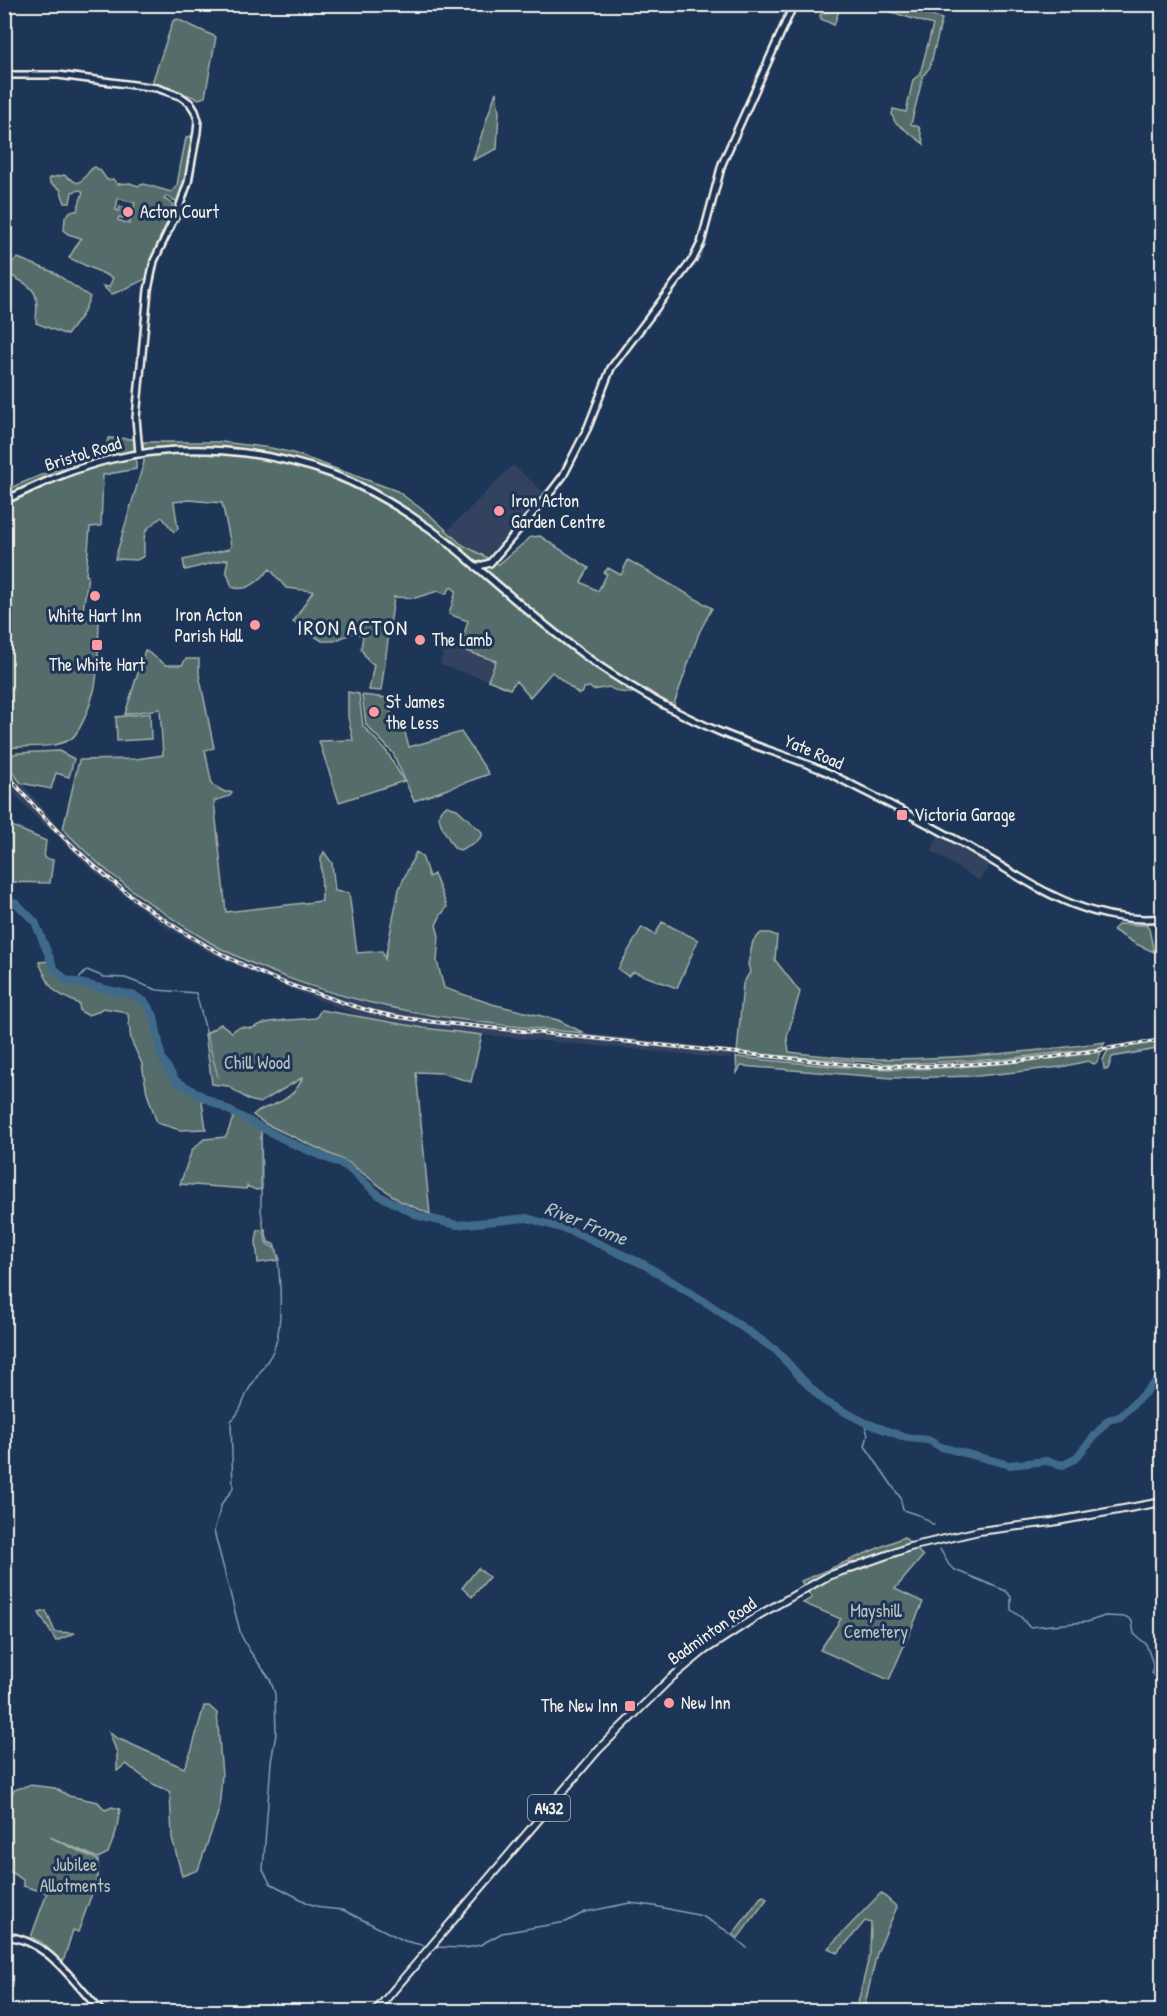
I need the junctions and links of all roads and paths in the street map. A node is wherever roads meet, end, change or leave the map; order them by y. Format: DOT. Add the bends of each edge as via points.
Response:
graph roads {
  1 [pos="794,4"];
  2 [pos="4,75"];
  3 [pos="139,453"];
  4 [pos="4,501"];
  5 [pos="476,567"];
  6 [pos="1162,918"];
  7 [pos="1162,1502"];
  8 [pos="4,1936"];
  9 [pos="102,2012"];
  10 [pos="375,2012"];
  1 -- 5 [label="main road" via="722,164 693,259 610,368 588,427 550,494 490,563"];
  2 -- 3 [label="main road" via="58,75 157,88 180,96 195,111 197,132 188,182 154,261 148,290 136,418"];
  3 -- 4 [label="main road, Bristol Road" via="67,473"];
  3 -- 5 [label="main road, Bristol Road" via="245,453 333,474 405,513"];
  5 -- 6 [label="main road, Yate Road" via="599,665 671,709 829,773 1075,906 1128,919"];
  7 -- 10 [label="main road, Badminton Road / A432" via="979,1531 910,1547 828,1576 759,1615 671,1678 602,1745"];
  8 -- 9 [label="main road" via="43,1949"];
}
